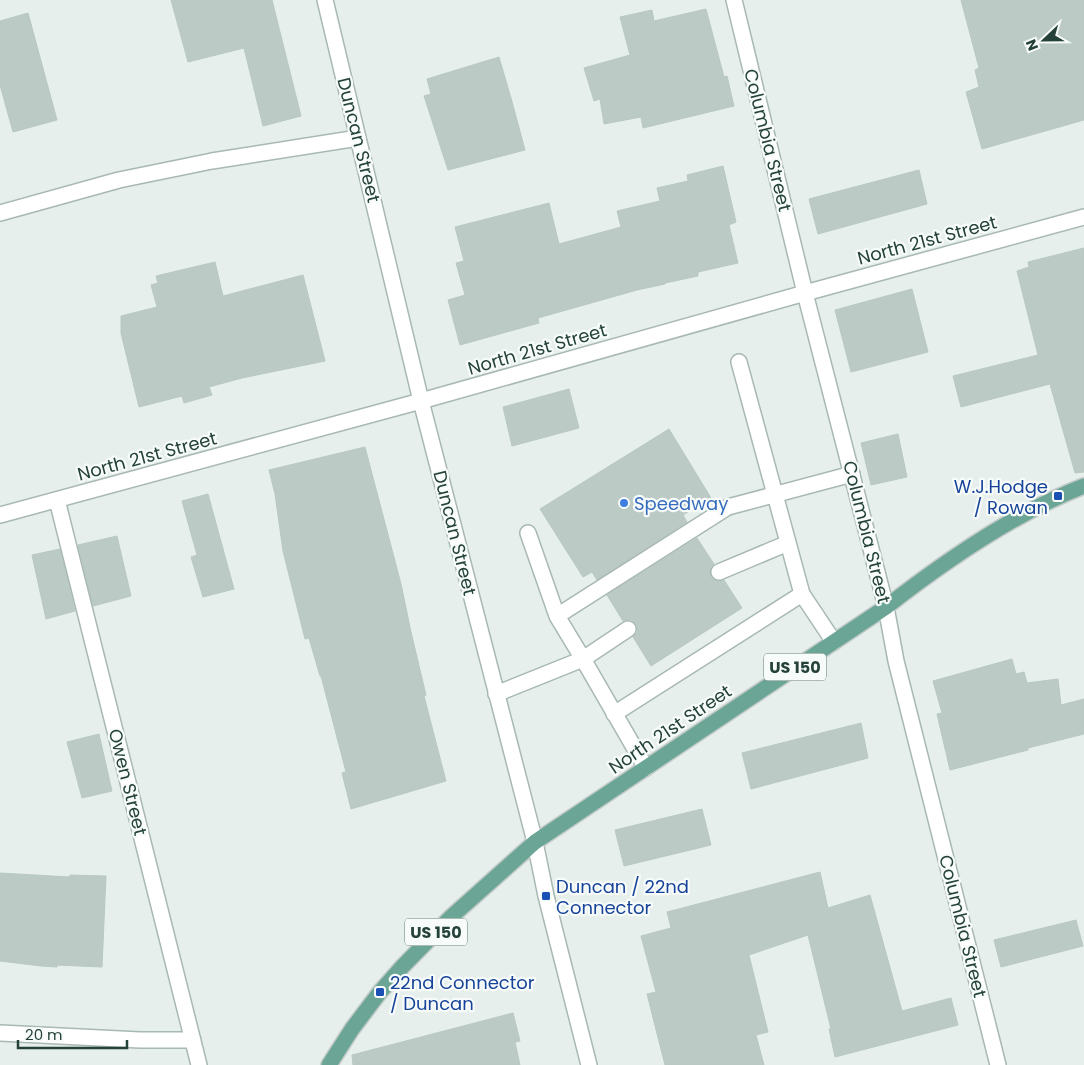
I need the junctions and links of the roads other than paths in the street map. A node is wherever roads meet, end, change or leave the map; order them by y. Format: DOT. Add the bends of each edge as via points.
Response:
graph roads {
  1 [pos="325,0"];
  2 [pos="734,0"];
  3 [pos="358,138"];
  4 [pos="0,213"];
  5 [pos="1084,217"];
  6 [pos="805,292"];
  7 [pos="739,362"];
  8 [pos="421,401"];
  9 [pos="852,474"];
  10 [pos="1084,486"];
  11 [pos="774,494"];
  12 [pos="57,500"];
  13 [pos="0,515"];
  14 [pos="528,533"];
  15 [pos="788,542"];
  16 [pos="719,572"];
  17 [pos="802,594"];
  18 [pos="886,607"];
  19 [pos="557,616"];
  20 [pos="628,629"];
  21 [pos="834,642"];
  22 [pos="583,659"];
  23 [pos="496,694"];
  24 [pos="614,714"];
  25 [pos="646,768"];
  26 [pos="535,842"];
  27 [pos="0,1033"];
  28 [pos="192,1040"];
  29 [pos="199,1065"];
  30 [pos="329,1065"];
  31 [pos="589,1065"];
  32 [pos="998,1065"];
  1 -- 3 [label="street, Duncan Street"];
  2 -- 6 [label="street, Columbia Street"];
  3 -- 4 [label="street" via="128,178"];
  3 -- 8 [label="street, Duncan Street"];
  5 -- 6 [label="street, North 21st Street"];
  6 -- 8 [label="street, North 21st Street"];
  6 -- 9 [label="street, Columbia Street"];
  7 -- 11 [label="street"];
  8 -- 12 [label="street, North 21st Street"];
  8 -- 23 [label="street, Duncan Street"];
  9 -- 11 [label="street"];
  9 -- 18 [label="street, Columbia Street"];
  10 -- 18 [label="main road, North 21st Street / US 150" via="1058,496 990,534"];
  11 -- 15 [label="street"];
  11 -- 19 [label="street" via="728,507"];
  12 -- 13 [label="street, North 21st Street"];
  12 -- 28 [label="street, Owen Street"];
  14 -- 19 [label="street"];
  15 -- 16 [label="street"];
  15 -- 17 [label="street"];
  17 -- 21 [label="street"];
  17 -- 24 [label="street"];
  18 -- 21 [label="main road, North 21st Street / US 150"];
  18 -- 32 [label="street, Columbia Street" via="896,661"];
  19 -- 22 [label="street"];
  20 -- 22 [label="street"];
  21 -- 25 [label="main road, North 21st Street / US 150"];
  22 -- 23 [label="street"];
  22 -- 24 [label="street"];
  23 -- 26 [label="street, Duncan Street"];
  24 -- 25 [label="street"];
  25 -- 26 [label="main road, North 21st Street / US 150"];
  26 -- 30 [label="main road, North 21st Street / US 150" via="451,917 403,966 352,1029"];
  26 -- 31 [label="street, Duncan Street"];
  27 -- 28 [label="street"];
  28 -- 29 [label="street, Owen Street"];
}
